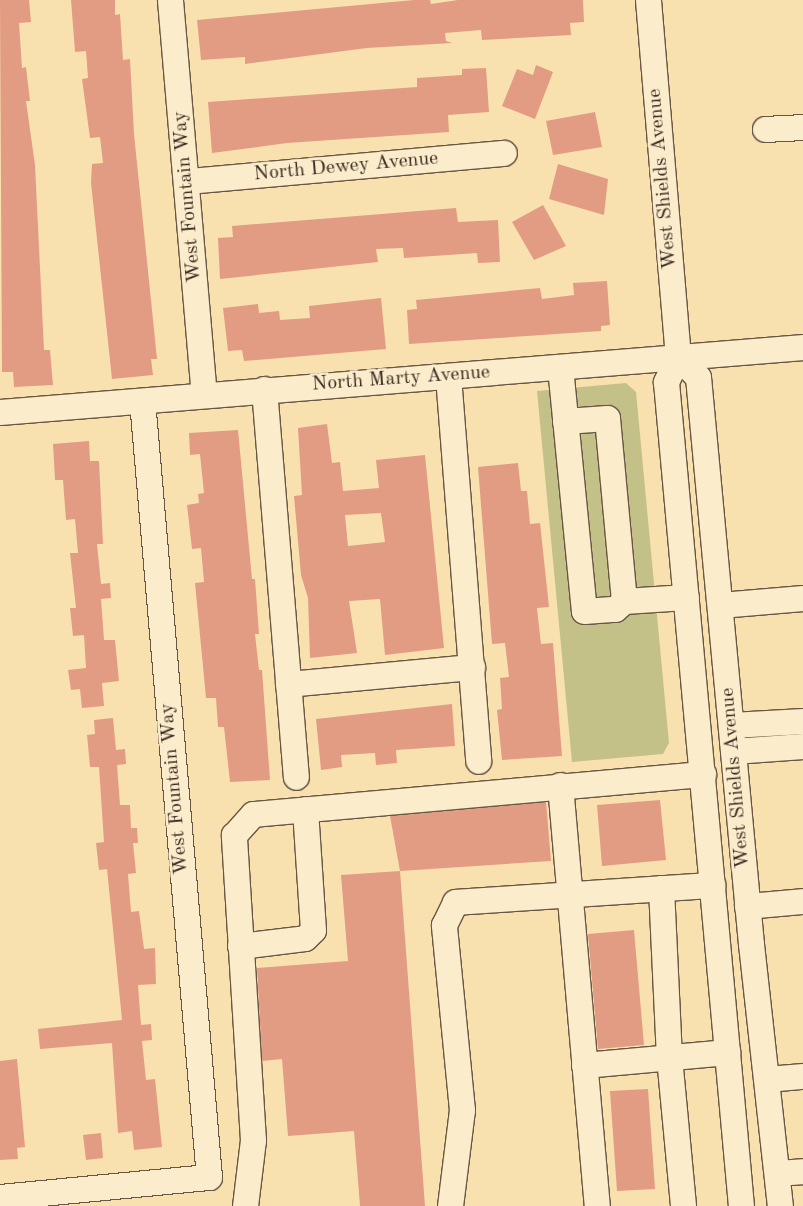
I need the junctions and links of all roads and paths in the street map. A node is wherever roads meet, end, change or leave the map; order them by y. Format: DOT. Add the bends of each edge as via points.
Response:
graph roads {
  1 [pos="170,0"];
  2 [pos="648,0"];
  3 [pos="803,127"];
  4 [pos="765,129"];
  5 [pos="504,153"];
  6 [pos="188,181"];
  7 [pos="803,347"];
  8 [pos="678,357"];
  9 [pos="560,367"];
  10 [pos="448,376"];
  11 [pos="264,389"];
  12 [pos="204,394"];
  13 [pos="142,401"];
  14 [pos="0,412"];
  15 [pos="565,421"];
  16 [pos="686,597"];
  17 [pos="803,598"];
  18 [pos="624,601"];
  19 [pos="720,605"];
  20 [pos="472,667"];
  21 [pos="288,684"];
  22 [pos="803,721"];
  23 [pos="731,725"];
  24 [pos="803,746"];
  25 [pos="733,751"];
  26 [pos="478,761"];
  27 [pos="703,774"];
  28 [pos="296,777"];
  29 [pos="560,785"];
  30 [pos="305,809"];
  31 [pos="712,885"];
  32 [pos="661,888"];
  33 [pos="568,894"];
  34 [pos="803,902"];
  35 [pos="747,906"];
  36 [pos="750,931"];
  37 [pos="240,946"];
  38 [pos="721,972"];
  39 [pos="727,1052"];
  40 [pos="668,1057"];
  41 [pos="584,1065"];
  42 [pos="803,1076"];
  43 [pos="766,1077"];
  44 [pos="803,1171"];
  45 [pos="777,1172"];
  46 [pos="0,1197"];
  47 [pos="245,1206"];
  48 [pos="450,1206"];
  49 [pos="596,1206"];
  50 [pos="683,1206"];
  51 [pos="741,1206"];
  52 [pos="780,1206"];
  1 -- 6 [label="street, West Fountain Way"];
  2 -- 8 [label="street, West Shields Avenue"];
  3 -- 4 [label="street"];
  5 -- 6 [label="street, North Dewey Avenue"];
  6 -- 12 [label="street, West Fountain Way"];
  7 -- 8 [label="street, North Marty Avenue"];
  8 -- 9 [label="street, North Marty Avenue"];
  8 -- 16 [label="street, West Shields Avenue" via="666,382"];
  8 -- 19 [label="street, West Shields Avenue" via="698,377"];
  9 -- 10 [label="street, North Marty Avenue"];
  9 -- 15 [label="street"];
  10 -- 11 [label="street, North Marty Avenue"];
  10 -- 20 [label="street"];
  11 -- 12 [label="street, North Marty Avenue"];
  11 -- 21 [label="street"];
  12 -- 13 [label="street, North Marty Avenue"];
  13 -- 14 [label="street, North Marty Avenue"];
  13 -- 46 [label="street, West Fountain Way" via="209,1177"];
  15 -- 18 [label="street" via="607,418"];
  15 -- 18 [label="street" via="584,612 615,610"];
  16 -- 18 [label="street"];
  16 -- 27 [label="street, West Shields Avenue"];
  17 -- 19 [label="street"];
  19 -- 23 [label="street, West Shields Avenue"];
  20 -- 21 [label="street"];
  20 -- 26 [label="street"];
  21 -- 28 [label="street"];
  22 -- 23 [label="street"];
  23 -- 25 [label="street, West Shields Avenue"];
  24 -- 25 [label="street"];
  25 -- 35 [label="street, West Shields Avenue"];
  27 -- 29 [label="street"];
  27 -- 31 [label="street, West Shields Avenue"];
  27 -- 36 [label="street" via="721,795 733,915"];
  29 -- 30 [label="street"];
  29 -- 33 [label="street"];
  30 -- 37 [label="street" via="253,814 234,835"];
  30 -- 37 [label="street" via="313,930 305,938"];
  31 -- 32 [label="street"];
  31 -- 38 [label="street, West Shields Avenue"];
  32 -- 33 [label="street"];
  32 -- 40 [label="street"];
  33 -- 41 [label="street"];
  33 -- 48 [label="street" via="455,902 444,925 462,1110"];
  34 -- 35 [label="street"];
  35 -- 36 [label="street, West Shields Avenue"];
  36 -- 43 [label="street, West Shields Avenue"];
  37 -- 47 [label="street" via="253,1140"];
  38 -- 39 [label="street, West Shields Avenue"];
  38 -- 43 [label="street" via="736,991 742,1060"];
  39 -- 40 [label="street"];
  39 -- 51 [label="street, West Shields Avenue"];
  40 -- 41 [label="street"];
  40 -- 50 [label="street"];
  41 -- 49 [label="street"];
  42 -- 43 [label="street"];
  43 -- 45 [label="street, West Shields Avenue"];
  44 -- 45 [label="street"];
  45 -- 52 [label="street, West Shields Avenue"];
}
